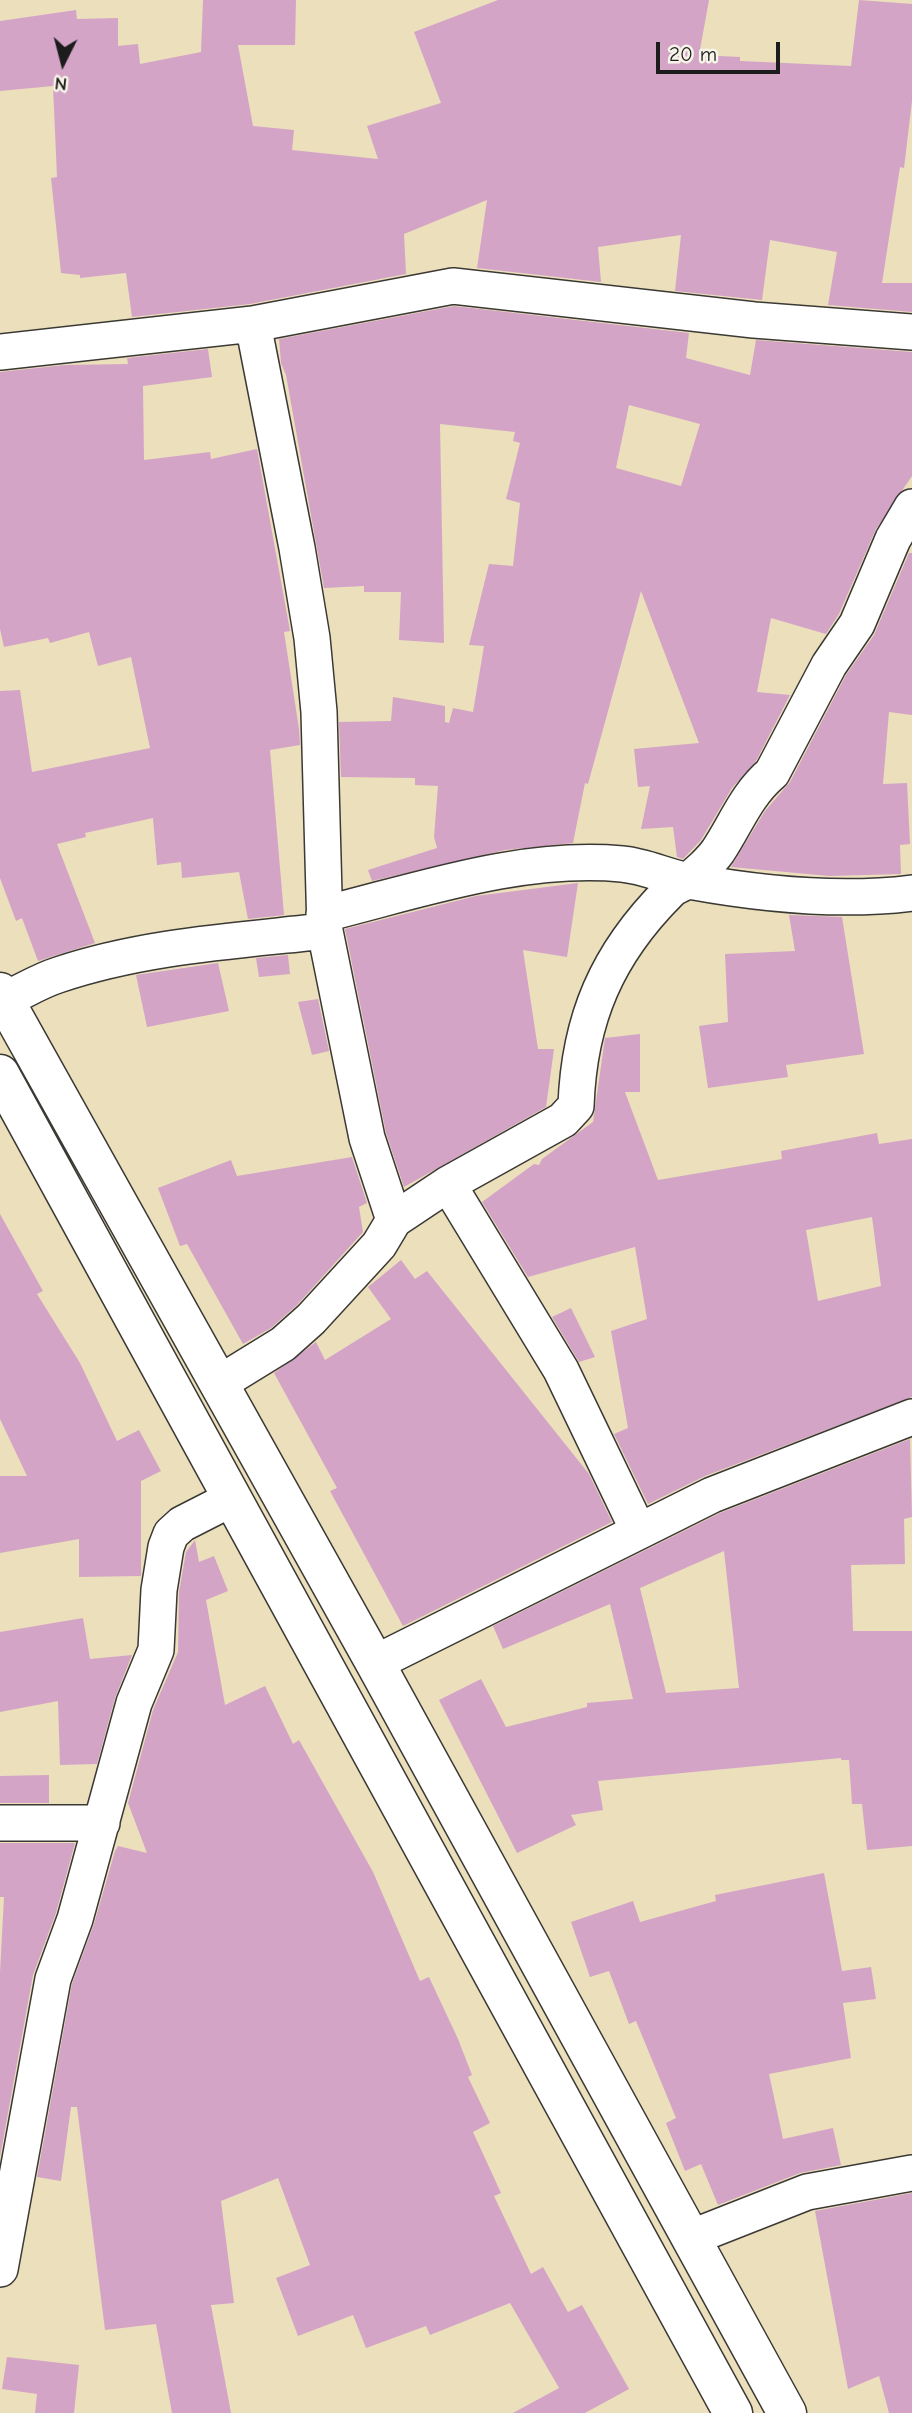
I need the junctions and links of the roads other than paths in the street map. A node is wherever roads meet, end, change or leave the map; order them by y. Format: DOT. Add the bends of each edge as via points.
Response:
graph roads {
  1 [pos="253,324"];
  2 [pos="912,332"];
  3 [pos="0,352"];
  4 [pos="912,507"];
  5 [pos="687,881"];
  6 [pos="912,893"];
  7 [pos="325,923"];
  8 [pos="2,996"];
  9 [pos="0,1074"];
  10 [pos="448,1184"];
  11 [pos="394,1220"];
  12 [pos="218,1384"];
  13 [pos="912,1417"];
  14 [pos="231,1499"];
  15 [pos="638,1530"];
  16 [pos="375,1663"];
  17 [pos="0,1823"];
  18 [pos="102,1823"];
  19 [pos="912,2173"];
  20 [pos="690,2238"];
  21 [pos="0,2270"];
  22 [pos="733,2413"];
  23 [pos="786,2413"];
  1 -- 2 [label="street" via="453,286 754,320"];
  1 -- 3 [label="street"];
  1 -- 7 [label="street" via="312,638 319,712"];
  4 -- 5 [label="street" via="857,624 772,773 735,818 717,853"];
  5 -- 6 [label="street" via="774,895"];
  5 -- 7 [label="street" via="624,864 547,864 500,870"];
  5 -- 10 [label="street" via="671,889 601,982 586,1023 576,1106 563,1120"];
  7 -- 8 [label="street" via="142,953 55,976"];
  7 -- 11 [label="street" via="367,1138"];
  8 -- 12 [label="main road"];
  9 -- 14 [label="main road"];
  10 -- 11 [label="street"];
  10 -- 15 [label="street" via="561,1370"];
  11 -- 12 [label="street" via="379,1245 311,1319 282,1344"];
  12 -- 16 [label="main road"];
  13 -- 15 [label="street" via="712,1495"];
  14 -- 18 [label="street" via="171,1534 159,1590 156,1650 134,1703"];
  14 -- 22 [label="main road"];
  15 -- 16 [label="street"];
  16 -- 20 [label="main road"];
  17 -- 18 [label="street"];
  18 -- 21 [label="street" via="53,1979"];
  19 -- 20 [label="street" via="807,2192"];
  20 -- 23 [label="main road"];
}
